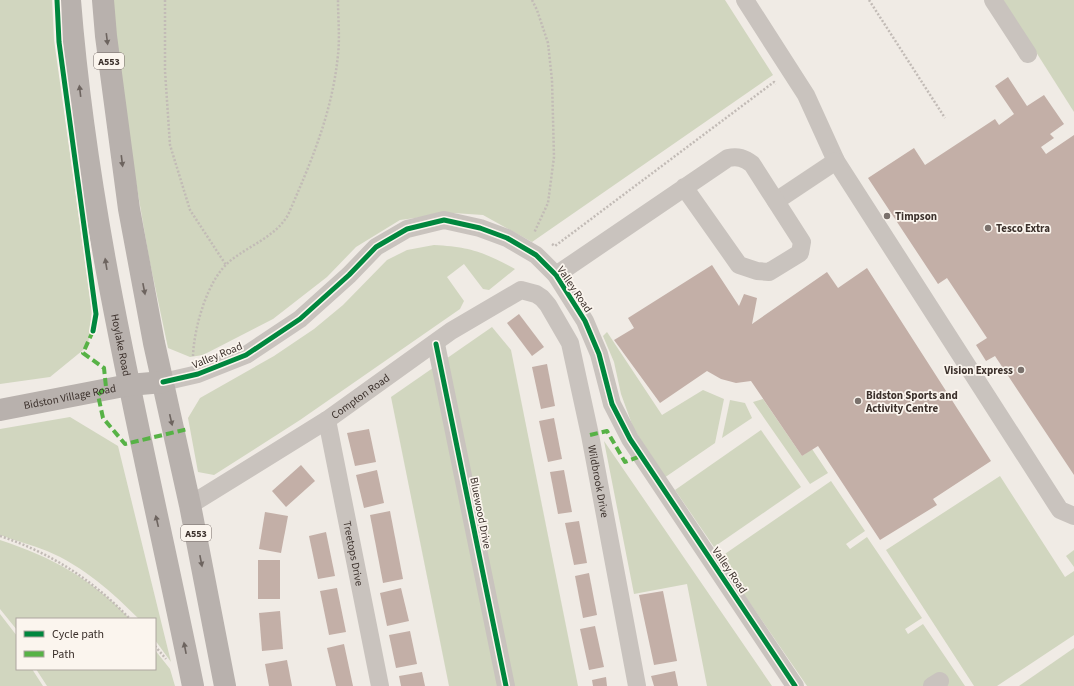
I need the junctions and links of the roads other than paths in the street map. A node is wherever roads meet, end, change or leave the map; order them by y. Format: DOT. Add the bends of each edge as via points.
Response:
graph roads {
  1 [pos="70,0"];
  2 [pos="103,0"];
  3 [pos="745,0"];
  4 [pos="993,0"];
  5 [pos="1028,54"];
  6 [pos="836,161"];
  7 [pos="684,187"];
  8 [pos="776,201"];
  9 [pos="556,275"];
  10 [pos="530,292"];
  11 [pos="436,344"];
  12 [pos="163,382"];
  13 [pos="129,385"];
  14 [pos="0,410"];
  15 [pos="327,420"];
  16 [pos="190,505"];
  17 [pos="1074,516"];
  18 [pos="193,686"];
  19 [pos="225,686"];
  20 [pos="380,686"];
  21 [pos="506,686"];
  22 [pos="637,686"];
  23 [pos="795,686"];
  13 -- 1 [label="main road, Hoylake Road, one-way" via="113,312 84,130"];
  2 -- 12 [label="main road, A553, one-way" via="129,209"];
  3 -- 6 [label="street" via="806,95"];
  4 -- 5 [label="street"];
  6 -- 8 [label="street"];
  6 -- 17 [label="street" via="1060,510"];
  7 -- 8 [label="street" via="728,158 737,156 752,164"];
  7 -- 8 [label="street" via="735,261 757,271 769,272 775,269 800,253 802,248 802,242"];
  7 -- 9 [label="street"];
  9 -- 12 [label="street, Valley Road" via="527,248 480,228 444,220 407,229 376,247 349,276 294,323 246,355 193,375"];
  9 -- 23 [label="street, Valley Road" via="585,321 599,354 612,404 630,439"];
  10 -- 11 [label="street, Compton Road" via="521,290 510,295 451,331"];
  10 -- 22 [label="street, Wildbrook Drive" via="542,298 548,305 570,344 590,435"];
  11 -- 15 [label="street, Compton Road"];
  11 -- 21 [label="street, Bluewood Drive"];
  12 -- 13 [label="main road, Bidston Village Road"];
  12 -- 16 [label="main road, A553, one-way"];
  13 -- 14 [label="main road, Bidston Village Road"];
  18 -- 13 [label="main road, Hoylake Road, one-way"];
  15 -- 16 [label="street, Compton Road"];
  15 -- 20 [label="street, Treetops Drive"];
  16 -- 19 [label="main road, A553, one-way"];
}
